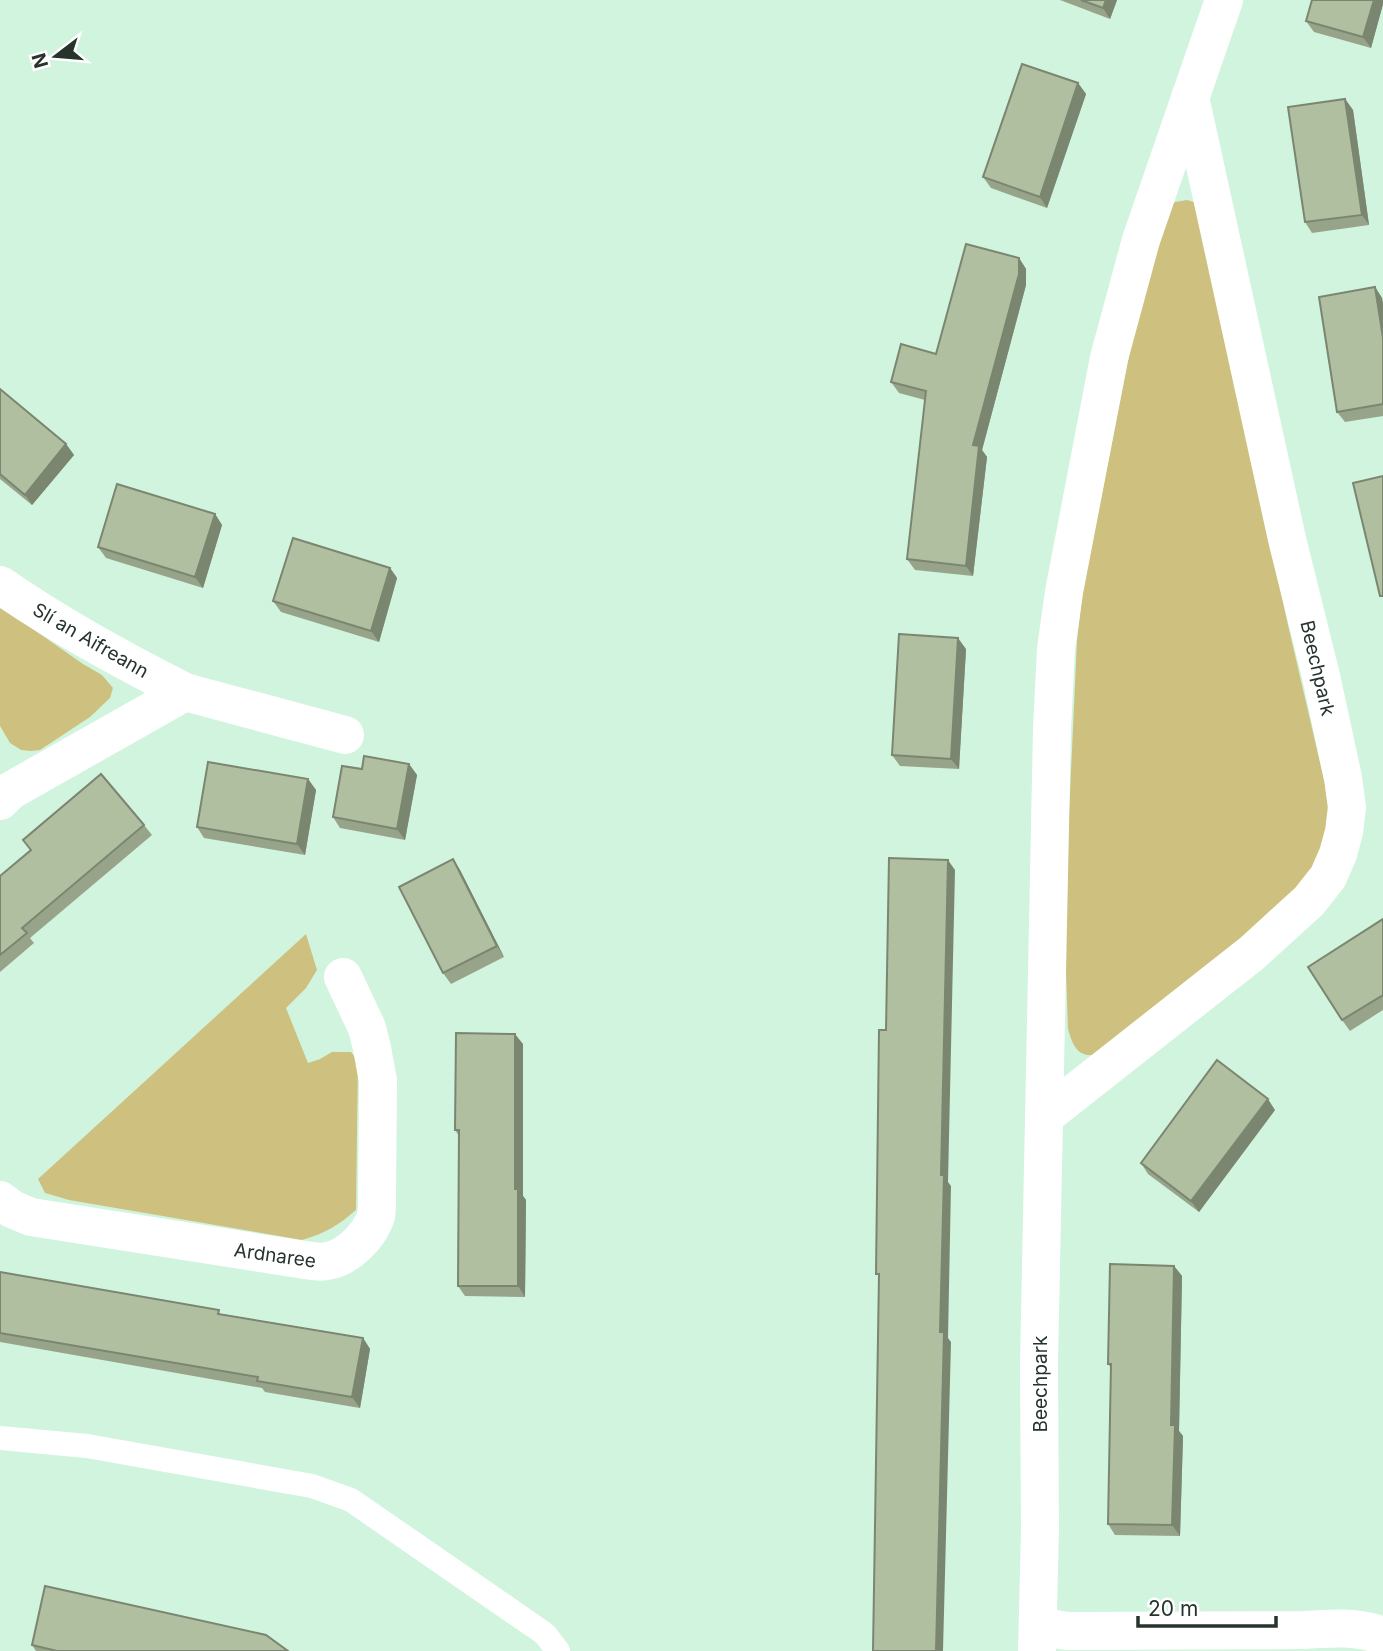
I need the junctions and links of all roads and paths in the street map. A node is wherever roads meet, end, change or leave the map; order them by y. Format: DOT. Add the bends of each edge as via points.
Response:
graph roads {
  1 [pos="1224,0"];
  2 [pos="1190,97"];
  3 [pos="0,585"];
  4 [pos="185,692"];
  5 [pos="345,735"];
  6 [pos="4,788"];
  7 [pos="343,977"];
  8 [pos="1045,1116"];
  9 [pos="0,1200"];
  10 [pos="0,1438"];
  11 [pos="1383,1636"];
  12 [pos="1038,1638"];
  13 [pos="558,1651"];
  1 -- 2 [label="street, Beechpark"];
  2 -- 8 [label="street, Beechpark" via="1109,358 1064,592 1052,728"];
  2 -- 8 [label="street, Beechpark" via="1343,778 1344,832 1328,877 1309,901 1252,953"];
  3 -- 4 [label="street, Slí an Aifreann" via="47,617"];
  4 -- 5 [label="street, Slí an Aifreann"];
  4 -- 6 [label="street"];
  7 -- 9 [label="street, Ardnaree" via="367,1028 378,1081 377,1199 376,1216 367,1232 338,1258 304,1260 31,1217"];
  8 -- 12 [label="street, Beechpark"];
  10 -- 13 [label="lane" via="87,1446 312,1486 351,1500 545,1634"];
  11 -- 12 [label="street" via="1336,1628 1067,1631"];
}
